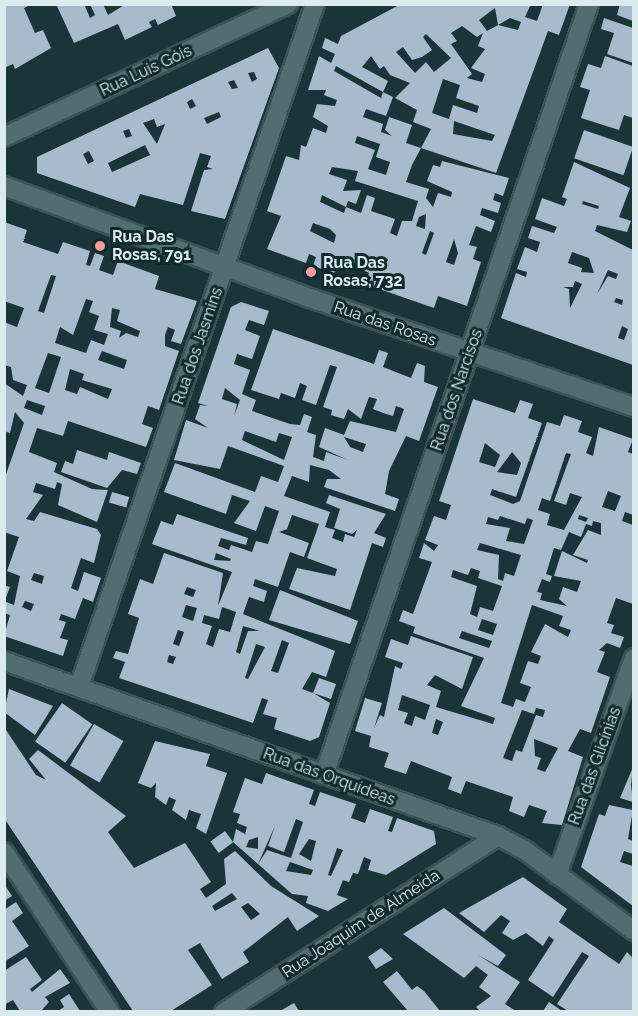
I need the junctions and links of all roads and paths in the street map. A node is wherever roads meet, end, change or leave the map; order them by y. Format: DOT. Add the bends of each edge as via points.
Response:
graph roads {
  1 [pos="288,4"];
  2 [pos="315,4"];
  3 [pos="589,4"];
  4 [pos="253,12"];
  5 [pos="4,137"];
  6 [pos="4,186"];
  7 [pos="227,265"];
  8 [pos="470,354"];
  9 [pos="633,406"];
  10 [pos="633,658"];
  11 [pos="4,661"];
  12 [pos="79,687"];
  13 [pos="324,775"];
  14 [pos="498,836"];
  15 [pos="4,852"];
  16 [pos="557,874"];
  17 [pos="633,931"];
  18 [pos="110,1011"];
  19 [pos="224,1011"];
  1 -- 4 [label="street, Rua Luis Góis"];
  2 -- 7 [label="street, Rua dos Jasmins"];
  3 -- 8 [label="street, Rua dos Narcisos"];
  4 -- 5 [label="street, Rua Luis Góis"];
  6 -- 7 [label="street, Rua das Rosas"];
  7 -- 8 [label="street, Rua das Rosas"];
  7 -- 12 [label="street, Rua dos Jasmins"];
  8 -- 9 [label="street, Rua das Rosas"];
  8 -- 13 [label="street, Rua dos Narcisos"];
  10 -- 16 [label="street, Rua das Glicínias"];
  11 -- 12 [label="street, Rua das Orquídeas"];
  12 -- 13 [label="street, Rua das Orquídeas"];
  13 -- 14 [label="street, Rua das Orquídeas"];
  14 -- 16 [label="street, Rua das Orquídeas"];
  14 -- 19 [label="street, Rua Joaquim de Almeida"];
  15 -- 18 [label="street"];
  16 -- 17 [label="street, Rua das Orquídeas"];
}
